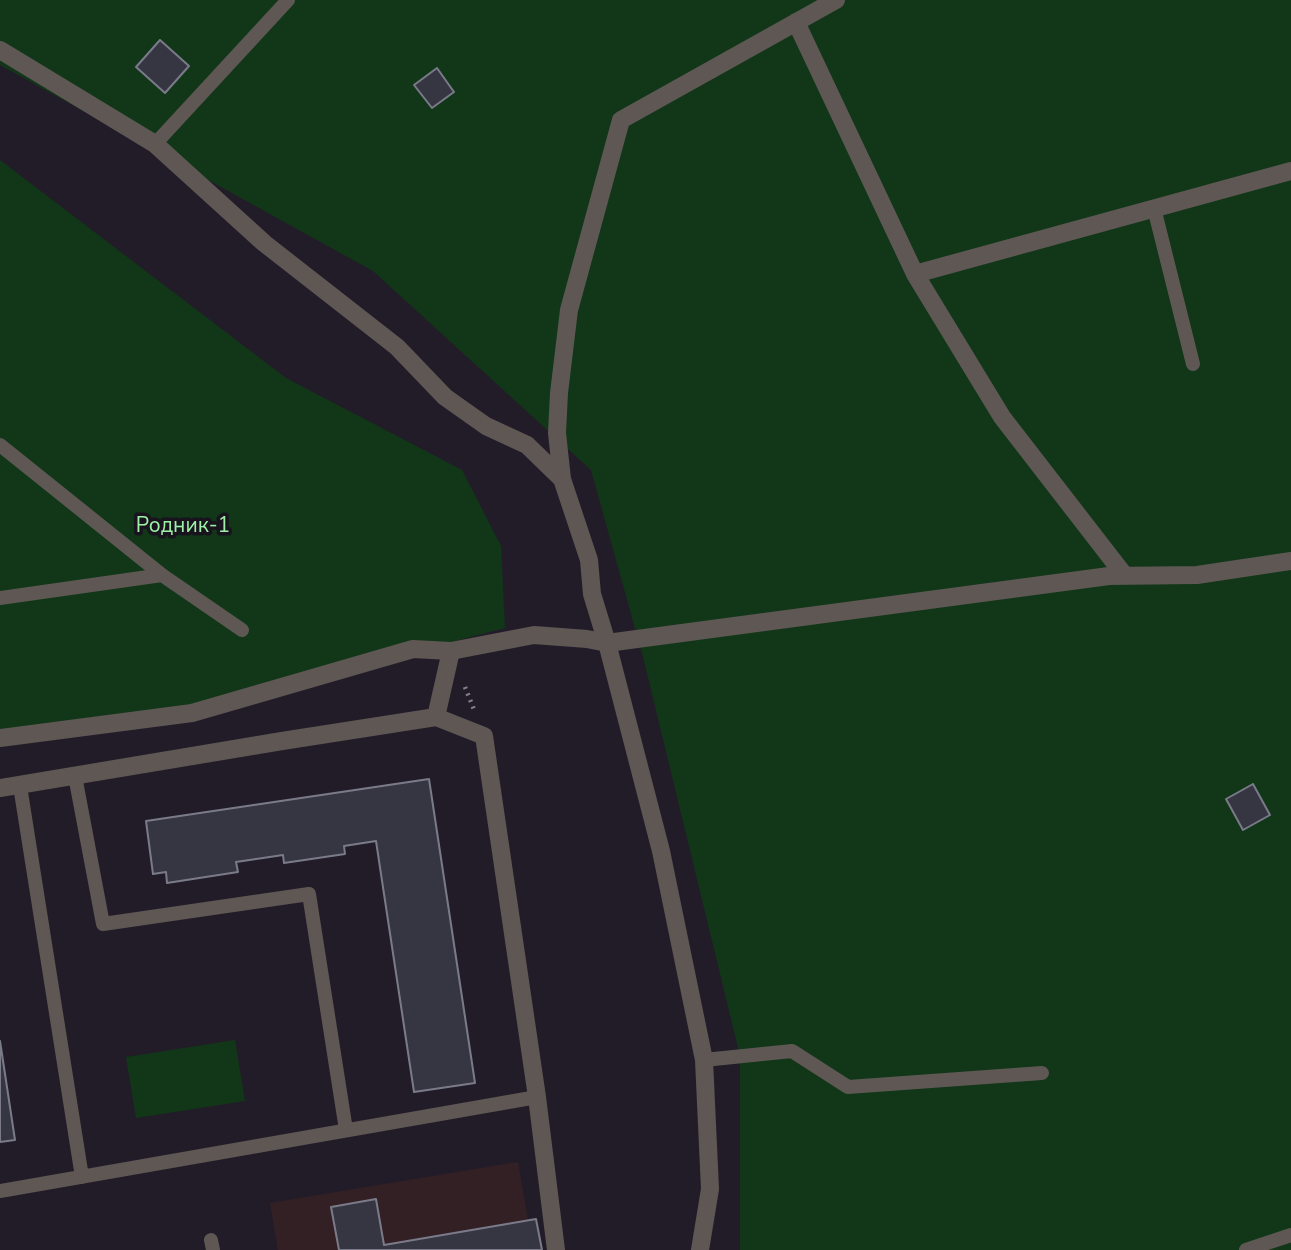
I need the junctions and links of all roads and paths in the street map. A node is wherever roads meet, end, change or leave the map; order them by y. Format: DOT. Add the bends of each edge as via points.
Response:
graph roads {
  1 [pos="288,0"];
  2 [pos="836,0"];
  3 [pos="796,22"];
  4 [pos="0,50"];
  5 [pos="155,144"];
  6 [pos="1291,171"];
  7 [pos="1154,208"];
  8 [pos="915,274"];
  9 [pos="1193,364"];
  10 [pos="0,444"];
  11 [pos="562,479"];
  12 [pos="1291,561"];
  13 [pos="163,575"];
  14 [pos="1125,576"];
  15 [pos="0,598"];
  16 [pos="242,630"];
  17 [pos="607,643"];
  18 [pos="451,651"];
  19 [pos="464,685"];
  20 [pos="436,717"];
  21 [pos="484,736"];
  22 [pos="0,738"];
  23 [pos="75,776"];
  24 [pos="20,786"];
  25 [pos="0,788"];
  26 [pos="704,1060"];
  27 [pos="1042,1073"];
  28 [pos="537,1097"];
  29 [pos="346,1130"];
  30 [pos="82,1177"];
  31 [pos="0,1191"];
  32 [pos="1291,1235"];
  33 [pos="556,1250"];
  34 [pos="700,1250"];
  35 [pos="1246,1250"];
  1 -- 5 [label="lane"];
  2 -- 3 [label="street"];
  3 -- 8 [label="street"];
  3 -- 11 [label="street" via="621,120 569,310 557,433"];
  4 -- 5 [label="street"];
  5 -- 11 [label="street" via="264,243 397,347 445,397 486,426 527,446"];
  6 -- 7 [label="street"];
  7 -- 8 [label="street"];
  7 -- 9 [label="lane"];
  8 -- 14 [label="street" via="1002,417"];
  10 -- 13 [label="lane"];
  11 -- 17 [label="street" via="589,560 592,594"];
  12 -- 14 [label="street" via="1197,575"];
  13 -- 15 [label="lane"];
  13 -- 16 [label="lane"];
  14 -- 17 [label="street"];
  17 -- 18 [label="street" via="534,635"];
  17 -- 26 [label="street" via="661,851"];
  18 -- 20 [label="street"];
  18 -- 22 [label="street" via="413,649 192,713"];
  19 -- 21 [label="path"];
  20 -- 21 [label="street"];
  20 -- 23 [label="street"];
  21 -- 28 [label="street"];
  23 -- 24 [label="street"];
  23 -- 29 [label="lane" via="103,924 309,894"];
  24 -- 25 [label="street"];
  24 -- 30 [label="lane"];
  26 -- 27 [label="lane" via="792,1051 848,1087"];
  26 -- 34 [label="street" via="710,1189"];
  28 -- 29 [label="lane"];
  28 -- 33 [label="street"];
  29 -- 30 [label="lane"];
  30 -- 31 [label="lane"];
  32 -- 35 [label="lane"];
}
